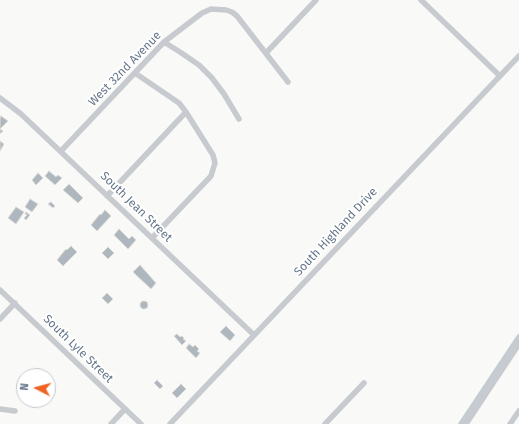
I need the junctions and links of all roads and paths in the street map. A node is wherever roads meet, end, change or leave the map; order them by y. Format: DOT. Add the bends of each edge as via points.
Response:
graph roads {
  1 [pos="421,0"];
  2 [pos="312,1"];
  3 [pos="164,42"];
  4 [pos="266,53"];
  5 [pos="519,56"];
  6 [pos="135,73"];
  7 [pos="500,76"];
  8 [pos="288,82"];
  9 [pos="0,98"];
  10 [pos="186,112"];
  11 [pos="239,119"];
  12 [pos="61,151"];
  13 [pos="107,196"];
  14 [pos="152,238"];
  15 [pos="0,290"];
  16 [pos="14,303"];
  17 [pos="0,319"];
  18 [pos="254,335"];
  19 [pos="519,344"];
  20 [pos="364,383"];
  21 [pos="125,408"];
  22 [pos="0,409"];
  23 [pos="15,411"];
  24 [pos="519,411"];
  25 [pos="111,424"];
  26 [pos="141,424"];
  27 [pos="170,424"];
  28 [pos="325,424"];
  29 [pos="466,424"];
  30 [pos="510,424"];
  1 -- 7 [label="street"];
  2 -- 4 [label="street"];
  3 -- 4 [label="street, West 32nd Avenue" via="202,13 220,9 237,16"];
  3 -- 6 [label="street, West 32nd Avenue"];
  3 -- 11 [label="street" via="199,65 212,78"];
  4 -- 8 [label="street"];
  5 -- 7 [label="street, South Highland Drive"];
  6 -- 10 [label="street" via="172,97"];
  6 -- 12 [label="street, West 32nd Avenue"];
  7 -- 18 [label="street, South Highland Drive"];
  9 -- 12 [label="street, South Jean Street"];
  10 -- 13 [label="street"];
  10 -- 14 [label="street" via="213,155 215,163 211,176"];
  12 -- 13 [label="street, South Jean Street"];
  13 -- 14 [label="street, South Jean Street"];
  14 -- 18 [label="street, South Jean Street"];
  15 -- 16 [label="street, South Lyle Street"];
  16 -- 17 [label="street"];
  16 -- 21 [label="street, South Lyle Street"];
  18 -- 27 [label="street, South Highland Drive"];
  19 -- 29 [label="street"];
  20 -- 28 [label="street"];
  21 -- 25 [label="street"];
  21 -- 26 [label="street, South Lyle Street"];
  22 -- 23 [label="street"];
  24 -- 30 [label="street"];
}
